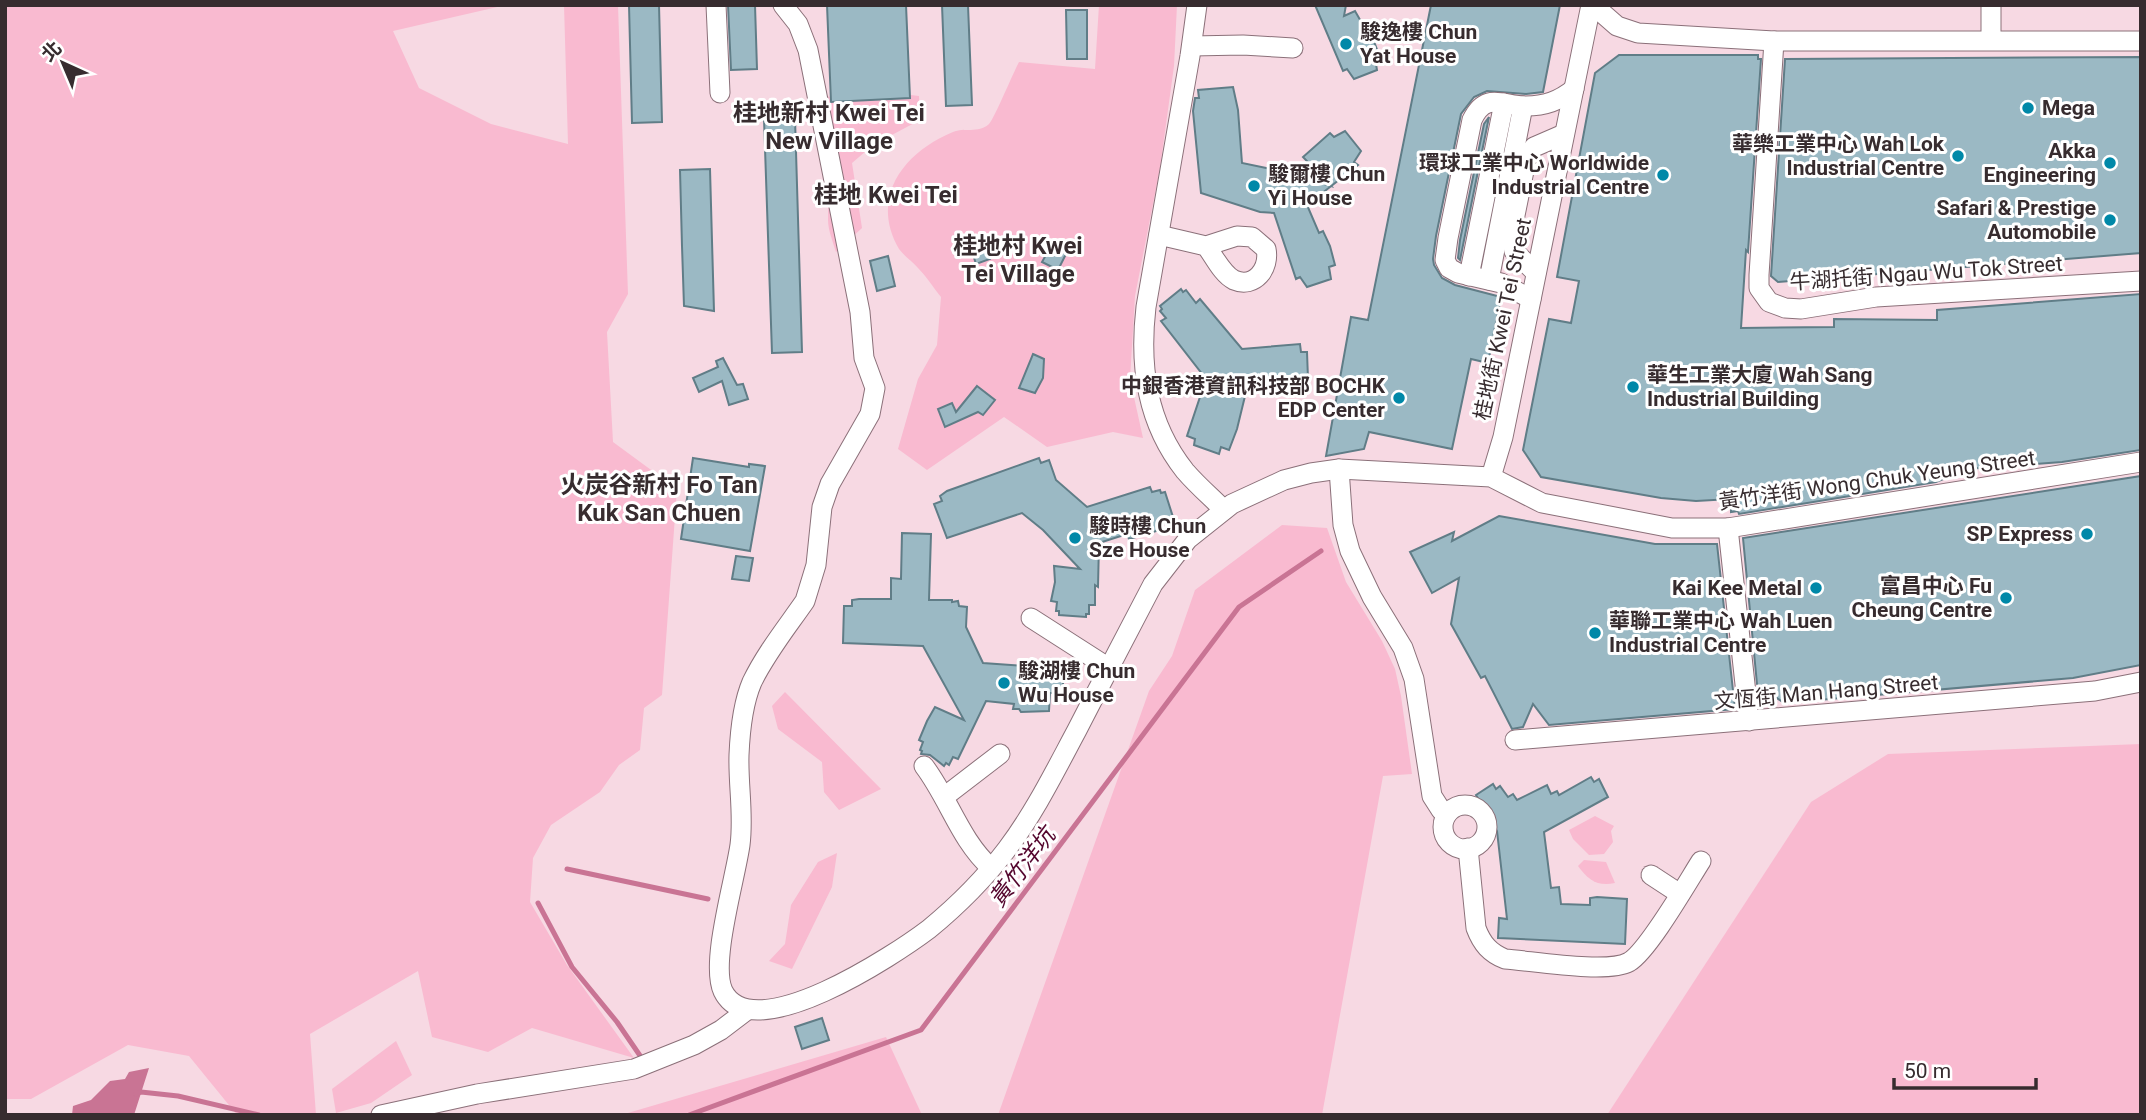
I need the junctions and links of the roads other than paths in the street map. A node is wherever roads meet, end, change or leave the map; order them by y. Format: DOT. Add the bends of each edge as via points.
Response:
graph roads {
  1 [pos="716,5"];
  2 [pos="783,5"];
  3 [pos="1197,5"];
  4 [pos="1591,5"];
  5 [pos="1598,5"];
  6 [pos="1991,5"];
  7 [pos="1991,40"];
  8 [pos="1774,41"];
  9 [pos="2141,41"];
  10 [pos="1192,46"];
  11 [pos="1293,48"];
  12 [pos="1574,89"];
  13 [pos="720,93"];
  14 [pos="1514,104"];
  15 [pos="1564,134"];
  16 [pos="1159,235"];
  17 [pos="1206,246"];
  18 [pos="1536,273"];
  19 [pos="1479,278"];
  20 [pos="2141,281"];
  21 [pos="1531,299"];
  22 [pos="2141,462"];
  23 [pos="1339,469"];
  24 [pos="1491,477"];
  25 [pos="1224,510"];
  26 [pos="1728,528"];
  27 [pos="1031,618"];
  28 [pos="1109,668"];
  29 [pos="2141,682"];
  30 [pos="1749,722"];
  31 [pos="1515,740"];
  32 [pos="1000,754"];
  33 [pos="924,766"];
  34 [pos="944,797"];
  35 [pos="1441,808"];
  36 [pos="1468,848"];
  37 [pos="1702,862"];
  38 [pos="991,868"];
  39 [pos="1651,875"];
  40 [pos="1680,894"];
  41 [pos="746,1011"];
  42 [pos="381,1115"];
  1 -- 13 [label="street"];
  2 -- 41 [label="street" via="798,24 808,50 860,312 864,358 875,388 870,414 822,507 811,587 751,684 744,713 739,755 741,833 719,976 733,1004"];
  3 -- 10 [label="street"];
  4 -- 12 [label="street, 桂地街 Kwei Tei Street"];
  5 -- 8 [label="street" via="1616,26 1638,33"];
  6 -- 7 [label="street"];
  7 -- 8 [label="street"];
  7 -- 9 [label="street"];
  8 -- 20 [label="street, 牛湖托街 Ngau Wu Tok Street" via="1759,275 1759,288 1769,302 1801,309 1876,297"];
  10 -- 11 [label="street"];
  10 -- 16 [label="street"];
  12 -- 14 [label="street" via="1548,104"];
  12 -- 15 [label="street, 桂地街 Kwei Tei Street"];
  14 -- 19 [label="street"];
  14 -- 19 [label="street" via="1485,104 1472,120 1448,238 1445,260 1450,268"];
  15 -- 18 [label="street, 桂地街 Kwei Tei Street"];
  15 -- 18 [label="street" via="1534,146 1527,156 1511,236 1514,251"];
  16 -- 17 [label="street"];
  16 -- 25 [label="street" via="1142,340 1149,403 1160,433 1186,472"];
  18 -- 21 [label="street, 桂地街 Kwei Tei Street"];
  19 -- 21 [label="street"];
  21 -- 24 [label="street, 桂地街 Kwei Tei Street"];
  22 -- 26 [label="street, 黃竹洋街 Wong Chuk Yeung Street"];
  23 -- 24 [label="street, 黃竹洋街 Wong Chuk Yeung Street"];
  23 -- 25 [label="street, 黃竹洋街 Wong Chuk Yeung Street" via="1284,480"];
  23 -- 35 [label="street" via="1350,551 1412,671 1430,788"];
  24 -- 26 [label="street, 黃竹洋街 Wong Chuk Yeung Street" via="1542,503 1672,528"];
  25 -- 28 [label="street, 黃竹洋街 Wong Chuk Yeung Street" via="1169,561"];
  26 -- 30 [label="street"];
  27 -- 28 [label="street"];
  28 -- 38 [label="street, 黃竹洋街 Wong Chuk Yeung Street" via="1046,789"];
  29 -- 30 [label="street, 文恆街 Man Hang Street" via="2095,691"];
  30 -- 31 [label="street, 文恆街 Man Hang Street"];
  32 -- 34 [label="street"];
  33 -- 34 [label="street"];
  34 -- 38 [label="street" via="967,840"];
  35 -- 36 [label="street" via="1448,841"];
  35 -- 36 [label="street" via="1472,806 1483,815 1485,835"];
  36 -- 40 [label="street" via="1479,937 1490,951 1505,959 1619,966 1643,950"];
  37 -- 40 [label="street"];
  38 -- 41 [label="street, 黃竹洋街 Wong Chuk Yeung Street" via="928,929 871,968 775,1009"];
  39 -- 40 [label="street"];
  41 -- 42 [label="street" via="694,1045 634,1069"];
}
